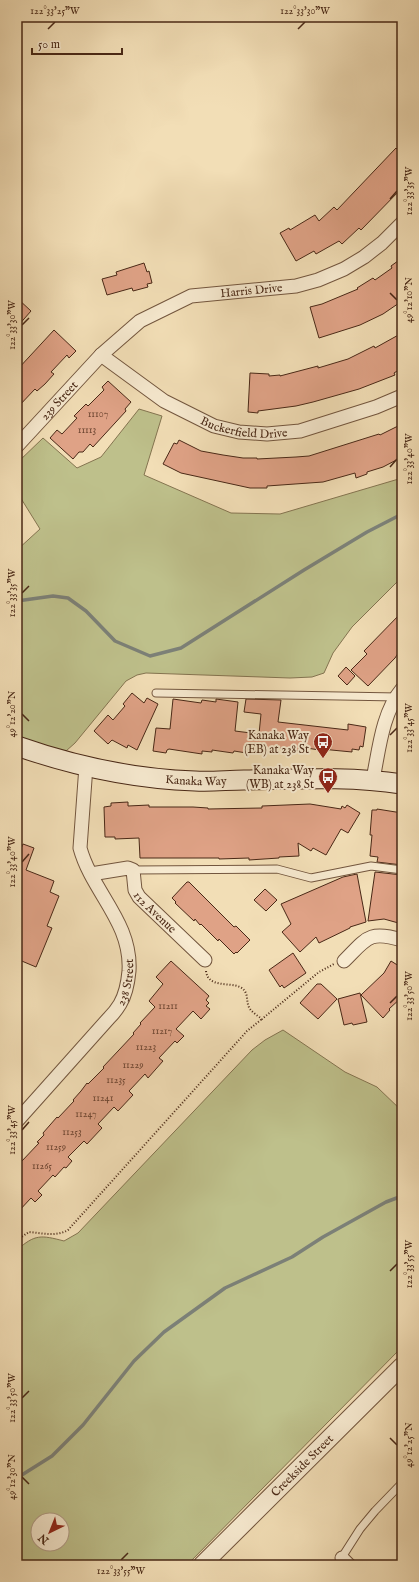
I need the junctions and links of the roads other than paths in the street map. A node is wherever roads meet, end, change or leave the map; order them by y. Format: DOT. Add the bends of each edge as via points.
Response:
graph roads {
  1 [pos="402,224"];
  2 [pos="100,355"];
  3 [pos="402,396"];
  4 [pos="17,446"];
  5 [pos="156,694"];
  6 [pos="400,694"];
  7 [pos="17,746"];
  8 [pos="86,766"];
  9 [pos="373,779"];
  10 [pos="402,784"];
  11 [pos="133,870"];
  12 [pos="402,870"];
  13 [pos="91,874"];
  14 [pos="402,940"];
  15 [pos="205,960"];
  16 [pos="344,960"];
  17 [pos="17,1121"];
  18 [pos="402,1366"];
  19 [pos="402,1484"];
  20 [pos="343,1563"];
  21 [pos="202,1565"];
  1 -- 2 [label="street, Harris Drive" via="364,257 344,269 296,286 191,296 140,321"];
  2 -- 3 [label="street, Buckerfield Drive" via="164,401 214,426 239,432 267,434 300,431"];
  2 -- 4 [label="street, 239 Street"];
  5 -- 6 [label="lane"];
  6 -- 9 [label="street" via="383,732"];
  7 -- 8 [label="main road, Kanaka Way"];
  8 -- 9 [label="main road, Kanaka Way" via="144,777 196,781"];
  8 -- 13 [label="street, 238 Street" via="80,840 83,858"];
  9 -- 10 [label="main road, Kanaka Way"];
  11 -- 12 [label="lane" via="277,869 311,878 371,866"];
  11 -- 13 [label="street" via="128,868"];
  11 -- 15 [label="street, 112 Avenue" via="135,890 139,897"];
  13 -- 17 [label="street, 238 Street" via="122,930 128,947 129,973 124,995 109,1018"];
  14 -- 16 [label="street" via="374,935"];
  18 -- 21 [label="street, Creekside Street"];
  19 -- 20 [label="lane" via="370,1517"];
}
